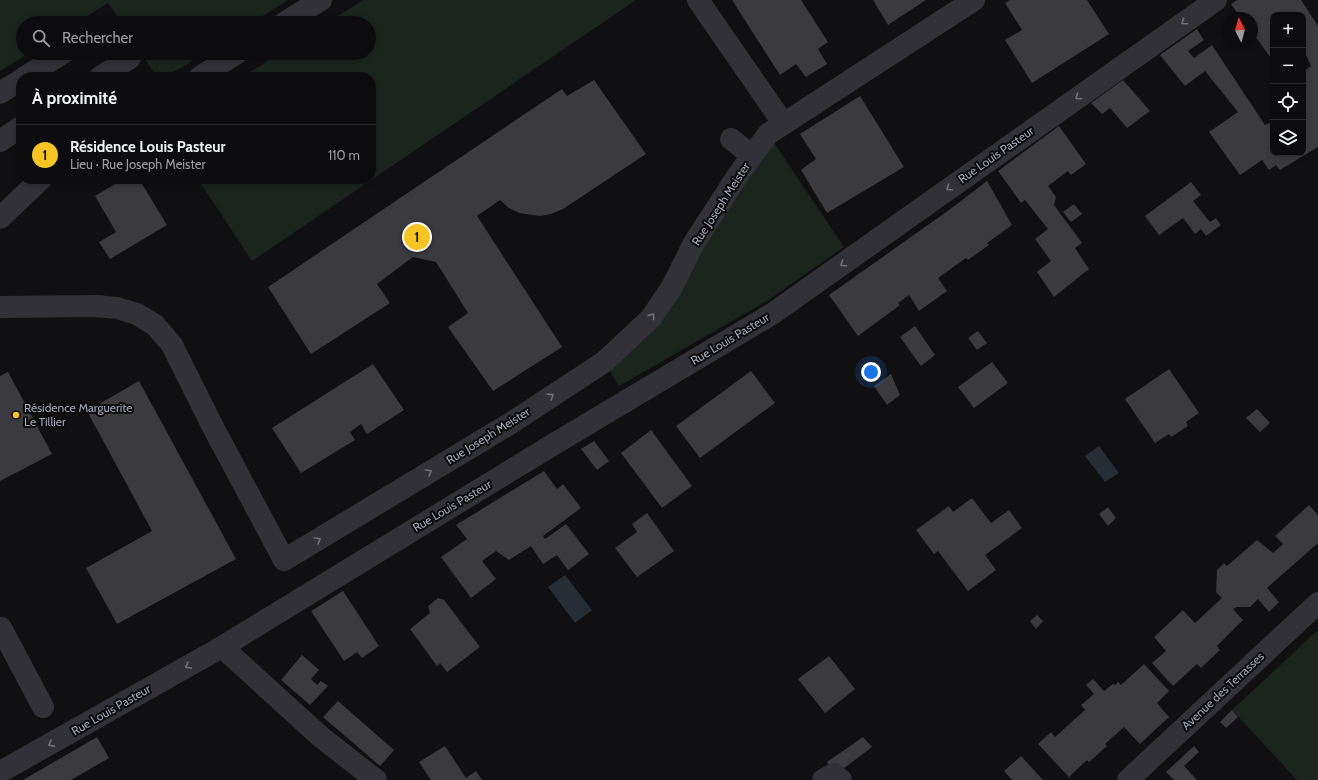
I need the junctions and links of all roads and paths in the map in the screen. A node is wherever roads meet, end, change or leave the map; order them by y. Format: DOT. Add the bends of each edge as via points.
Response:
graph roads {
  1 [pos="320,0"];
  2 [pos="698,0"];
  3 [pos="974,0"];
  4 [pos="1216,0"];
  5 [pos="295,16"];
  6 [pos="52,60"];
  7 [pos="127,60"];
  8 [pos="226,60"];
  9 [pos="33,72"];
  10 [pos="108,72"];
  11 [pos="208,72"];
  12 [pos="16,83"];
  13 [pos="0,93"];
  14 [pos="783,123"];
  15 [pos="16,130"];
  16 [pos="731,139"];
  17 [pos="0,141"];
  18 [pos="752,156"];
  19 [pos="26,184"];
  20 [pos="36,184"];
  21 [pos="0,196"];
  22 [pos="0,218"];
  23 [pos="0,307"];
  24 [pos="1318,603"];
  25 [pos="1,628"];
  26 [pos="222,647"];
  27 [pos="43,707"];
  28 [pos="0,772"];
  29 [pos="376,780"];
  30 [pos="823,780"];
  31 [pos="841,780"];
  32 [pos="1128,780"];
  1 -- 5 [label="street"];
  2 -- 14 [label="street"];
  3 -- 14 [label="street, Rue Joseph Meister"];
  4 -- 26 [label="street, Rue Louis Pasteur, one-way" via="772,314"];
  6 -- 9 [label="street"];
  7 -- 10 [label="street"];
  8 -- 11 [label="street"];
  12 -- 13 [label="street"];
  14 -- 18 [label="street, Rue Joseph Meister" via="768,134"];
  15 -- 17 [label="street"];
  16 -- 18 [label="street"];
  23 -- 18 [label="street, Rue Joseph Meister, one-way" via="117,308 137,314 155,325 172,345 284,560 510,423 604,362 651,318 672,287 694,243"];
  19 -- 21 [label="street"];
  20 -- 22 [label="street"];
  24 -- 32 [label="street, Avenue des Terrasses"];
  25 -- 27 [label="street"];
  26 -- 28 [label="street, Rue Louis Pasteur, one-way"];
  26 -- 29 [label="street" via="321,737"];
  30 -- 31 [label="street" via="834,774"];
}
